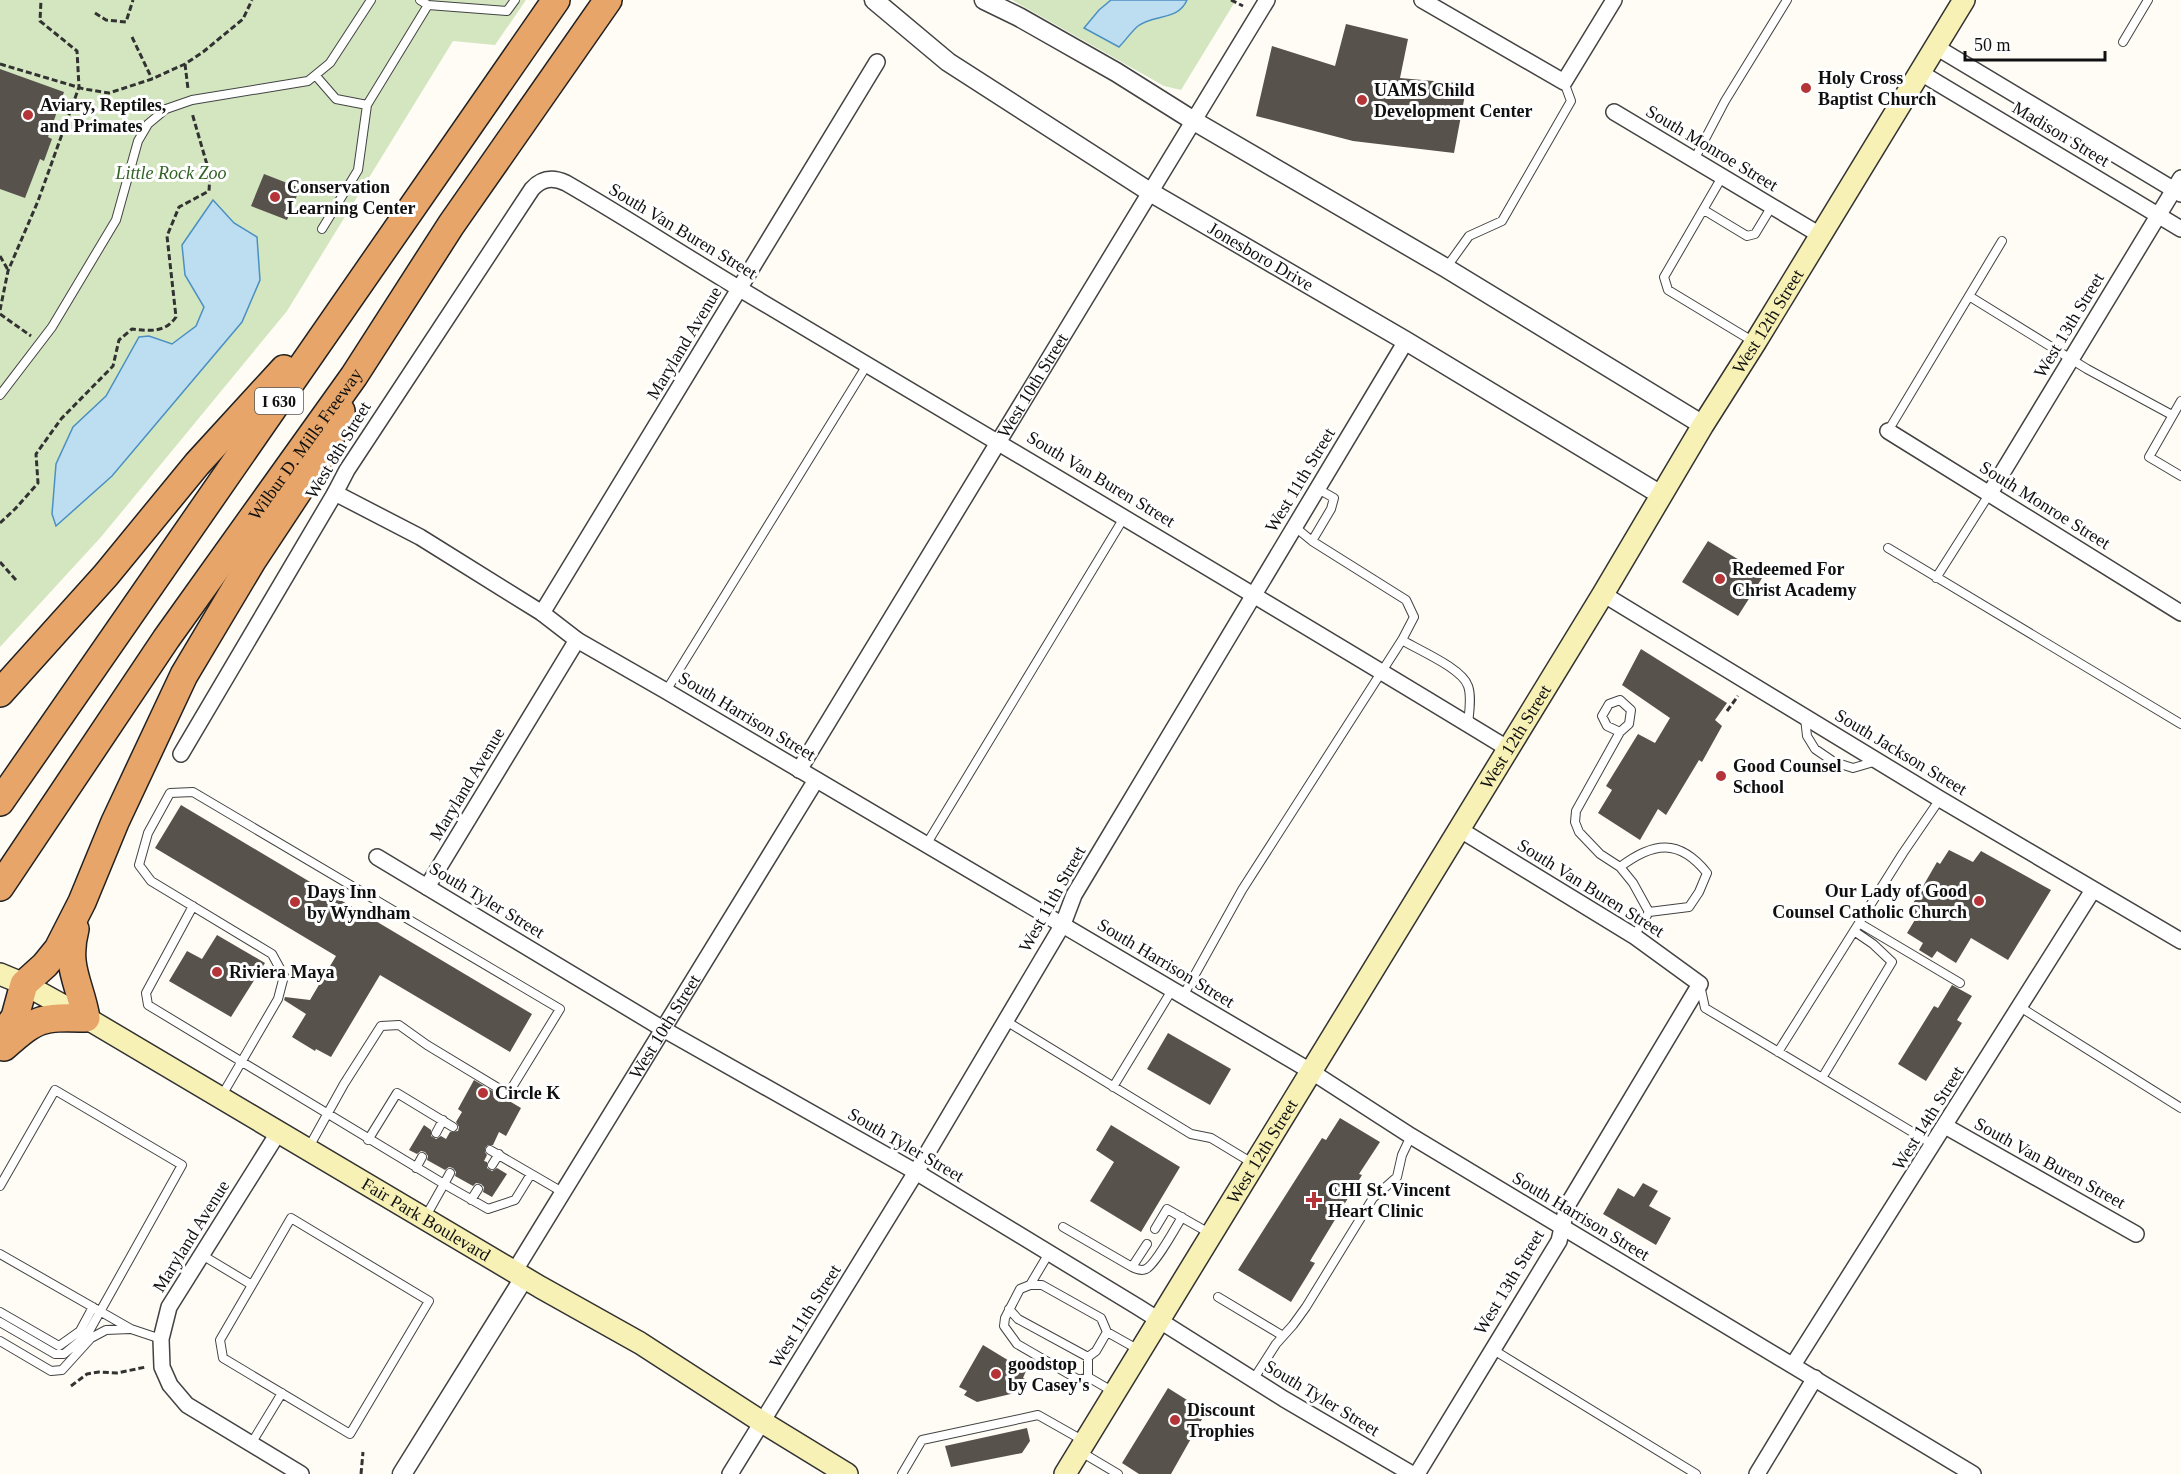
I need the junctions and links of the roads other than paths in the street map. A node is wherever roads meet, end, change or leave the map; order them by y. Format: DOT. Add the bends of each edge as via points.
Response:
graph roads {
  1 [pos="371,0"];
  2 [pos="420,0"];
  3 [pos="515,0"];
  4 [pos="556,0"];
  5 [pos="609,0"];
  6 [pos="874,0"];
  7 [pos="984,0"];
  8 [pos="1267,0"];
  9 [pos="1422,0"];
  10 [pos="1614,0"];
  11 [pos="1787,0"];
  12 [pos="1964,0"];
  13 [pos="2148,0"];
  14 [pos="428,5"];
  15 [pos="2123,42"];
  16 [pos="1936,47"];
  17 [pos="877,62"];
  18 [pos="1921,73"];
  19 [pos="316,76"];
  20 [pos="1564,82"];
  21 [pos="367,105"];
  22 [pos="1614,112"];
  23 [pos="1194,121"];
  24 [pos="1694,160"];
  25 [pos="1722,177"];
  26 [pos="546,179"];
  27 [pos="2178,187"];
  28 [pos="1150,192"];
  29 [pos="1772,206"];
  30 [pos="1704,210"];
  31 [pos="2158,215"];
  32 [pos="322,229"];
  33 [pos="2181,229"];
  34 [pos="1820,235"];
  35 [pos="2002,241"];
  36 [pos="1446,268"];
  37 [pos="359,286"];
  38 [pos="740,288"];
  39 [pos="1969,296"];
  40 [pos="1406,341"];
  41 [pos="1755,343"];
  42 [pos="2071,359"];
  43 [pos="868,363"];
  44 [pos="354,376"];
  45 [pos="0,396"];
  46 [pos="2181,401"];
  47 [pos="2172,415"];
  48 [pos="1703,425"];
  49 [pos="1888,431"];
  50 [pos="999,441"];
  51 [pos="2181,476"];
  52 [pos="1318,489"];
  53 [pos="335,493"];
  54 [pos="1990,493"];
  55 [pos="1661,495"];
  56 [pos="1125,516"];
  57 [pos="1295,527"];
  58 [pos="1312,541"];
  59 [pos="1888,548"];
  60 [pos="1936,578"];
  61 [pos="1603,594"];
  62 [pos="1254,595"];
  63 [pos="542,613"];
  64 [pos="2181,613"];
  65 [pos="577,640"];
  66 [pos="1402,640"];
  67 [pos="1382,671"];
  68 [pos="666,691"];
  69 [pos="0,693"];
  70 [pos="1805,716"];
  71 [pos="1468,724"];
  72 [pos="2181,724"];
  73 [pos="1620,732"];
  74 [pos="1507,748"];
  75 [pos="181,754"];
  76 [pos="1878,761"];
  77 [pos="799,770"];
  78 [pos="816,780"];
  79 [pos="1940,800"];
  80 [pos="0,802"];
  81 [pos="1459,829"];
  82 [pos="926,845"];
  83 [pos="377,857"];
  84 [pos="1620,867"];
  85 [pos="0,887"];
  86 [pos="427,887"];
  87 [pos="2093,890"];
  88 [pos="82,902"];
  89 [pos="193,906"];
  90 [pos="1649,912"];
  91 [pos="1859,923"];
  92 [pos="1063,924"];
  93 [pos="1854,931"];
  94 [pos="1635,936"];
  95 [pos="2181,941"];
  96 [pos="14,980"];
  97 [pos="1960,982"];
  98 [pos="1700,984"];
  99 [pos="1178,993"];
  100 [pos="2020,1007"];
  101 [pos="86,1018"];
  102 [pos="1006,1021"];
  103 [pos="663,1029"];
  104 [pos="0,1039"];
  105 [pos="0,1051"];
  106 [pos="1778,1052"];
  107 [pos="241,1061"];
  108 [pos="1312,1072"];
  109 [pos="1822,1078"];
  110 [pos="1113,1087"];
  111 [pos="220,1099"];
  112 [pos="2181,1108"];
  113 [pos="328,1114"];
  114 [pos="443,1120"];
  115 [pos="1945,1126"];
  116 [pos="453,1127"];
  117 [pos="278,1133"];
  118 [pos="436,1133"];
  119 [pos="1411,1136"];
  120 [pos="368,1140"];
  121 [pos="1934,1145"];
  122 [pos="307,1150"];
  123 [pos="490,1150"];
  124 [pos="499,1154"];
  125 [pos="422,1157"];
  126 [pos="1256,1164"];
  127 [pos="492,1165"];
  128 [pos="416,1168"];
  129 [pos="916,1172"];
  130 [pos="450,1173"];
  131 [pos="531,1174"];
  132 [pos="444,1184"];
  133 [pos="0,1186"];
  134 [pos="478,1189"];
  135 [pos="564,1193"];
  136 [pos="471,1200"];
  137 [pos="1182,1217"];
  138 [pos="425,1218"];
  139 [pos="1063,1227"];
  140 [pos="1562,1227"];
  141 [pos="1155,1229"];
  142 [pos="1213,1234"];
  143 [pos="2136,1234"];
  144 [pos="1147,1244"];
  145 [pos="1049,1252"];
  146 [pos="0,1254"];
  147 [pos="202,1255"];
  148 [pos="1132,1267"];
  149 [pos="519,1275"];
  150 [pos="252,1285"];
  151 [pos="1030,1285"];
  152 [pos="1218,1297"];
  153 [pos="97,1309"];
  154 [pos="1009,1309"];
  155 [pos="0,1312"];
  156 [pos="1160,1320"];
  157 [pos="0,1322"];
  158 [pos="131,1329"];
  159 [pos="1107,1332"];
  160 [pos="1283,1336"];
  161 [pos="161,1339"];
  162 [pos="0,1341"];
  163 [pos="1492,1349"];
  164 [pos="1142,1351"];
  165 [pos="1088,1357"];
  166 [pos="1792,1365"];
  167 [pos="1815,1378"];
  168 [pos="1091,1379"];
  169 [pos="1253,1380"];
  170 [pos="282,1393"];
  171 [pos="1115,1393"];
  172 [pos="762,1422"];
  173 [pos="251,1444"];
  174 [pos="1083,1446"];
  175 [pos="301,1474"];
  176 [pos="402,1474"];
  177 [pos="730,1474"];
  178 [pos="847,1474"];
  179 [pos="902,1474"];
  180 [pos="1065,1474"];
  181 [pos="1118,1474"];
  182 [pos="1412,1474"];
  183 [pos="1417,1474"];
  184 [pos="1696,1474"];
  185 [pos="1757,1474"];
  186 [pos="1973,1474"];
  1 -- 19 [label="lane" via="336,55"];
  2 -- 14 [label="lane"];
  3 -- 14 [label="lane" via="507,11"];
  4 -- 37 [label="highway, I 630"];
  5 -- 44 [label="highway, Wilbur D. Mills Freeway / I 630" via="451,225"];
  6 -- 28 [label="street, Jonesboro Drive" via="948,62"];
  7 -- 23 [label="street" via="1116,72"];
  8 -- 23 [label="street, West 10th Street"];
  9 -- 20 [label="street"];
  10 -- 20 [label="street"];
  11 -- 24 [label="lane"];
  12 -- 16 [label="main road, West 12th Street"];
  13 -- 15 [label="lane"];
  14 -- 21 [label="lane"];
  16 -- 18 [label="main road, West 12th Street"];
  16 -- 27 [label="street, Madison Street"];
  17 -- 38 [label="street, Maryland Avenue"];
  18 -- 31 [label="street, Madison Street"];
  18 -- 34 [label="main road, West 12th Street"];
  19 -- 21 [label="lane" via="336,99"];
  19 -- 45 [label="lane" via="290,86 189,101 166,109 148,124 138,141 116,220 52,327"];
  20 -- 36 [label="lane" via="1571,101 1502,221 1469,236"];
  21 -- 32 [label="lane" via="358,170"];
  22 -- 24 [label="street, South Monroe Street"];
  23 -- 28 [label="street, West 10th Street"];
  23 -- 36 [label="street"];
  24 -- 25 [label="street, South Monroe Street"];
  25 -- 29 [label="street, South Monroe Street"];
  25 -- 30 [label="lane"];
  26 -- 38 [label="street, South Van Buren Street" via="566,183"];
  26 -- 53 [label="street, West 8th Street" via="532,189 383,412"];
  27 -- 31 [label="street, West 13th Street"];
  28 -- 40 [label="street, Jonesboro Drive"];
  28 -- 50 [label="street, West 10th Street"];
  29 -- 30 [label="lane" via="1755,234 1747,236"];
  29 -- 34 [label="street, South Monroe Street"];
  30 -- 41 [label="lane" via="1664,277 1668,290"];
  31 -- 33 [label="street, Madison Street"];
  31 -- 42 [label="street, West 13th Street"];
  34 -- 41 [label="main road, West 12th Street"];
  35 -- 39 [label="lane"];
  36 -- 48 [label="street"];
  37 -- 69 [label="highway" via="197,465"];
  37 -- 80 [label="highway, I 630"];
  38 -- 43 [label="street, South Van Buren Street"];
  38 -- 63 [label="street, Maryland Avenue"];
  39 -- 42 [label="lane"];
  39 -- 49 [label="lane"];
  40 -- 52 [label="street, West 11th Street"];
  40 -- 55 [label="street, Jonesboro Drive"];
  41 -- 48 [label="main road, West 12th Street"];
  42 -- 47 [label="lane"];
  42 -- 54 [label="street, West 13th Street"];
  43 -- 50 [label="street, South Van Buren Street"];
  43 -- 68 [label="lane"];
  44 -- 85 [label="highway, Wilbur D. Mills Freeway / I 630" via="166,639"];
  44 -- 88 [label="highway" via="326,449 252,561 184,675"];
  46 -- 47 [label="lane"];
  47 -- 51 [label="lane" via="2149,457"];
  48 -- 55 [label="main road, West 12th Street"];
  49 -- 54 [label="street, South Monroe Street"];
  50 -- 56 [label="street, South Van Buren Street"];
  50 -- 77 [label="street, West 10th Street"];
  52 -- 57 [label="street, West 11th Street"];
  52 -- 58 [label="lane" via="1334,498 1332,509"];
  53 -- 63 [label="street, South Harrison Street" via="420,537"];
  53 -- 75 [label="street, West 8th Street"];
  54 -- 60 [label="lane"];
  54 -- 64 [label="street, South Monroe Street"];
  55 -- 61 [label="main road, West 12th Street"];
  56 -- 62 [label="street, South Van Buren Street"];
  56 -- 82 [label="lane"];
  57 -- 58 [label="lane"];
  57 -- 62 [label="street, West 11th Street"];
  58 -- 66 [label="lane" via="1407,600 1414,618"];
  59 -- 60 [label="lane"];
  60 -- 72 [label="lane"];
  61 -- 70 [label="street, South Jackson Street"];
  61 -- 74 [label="main road, West 12th Street"];
  62 -- 67 [label="street, South Van Buren Street"];
  62 -- 92 [label="street, West 11th Street" via="1074,895"];
  63 -- 65 [label="street, South Harrison Street"];
  65 -- 68 [label="street, South Harrison Street"];
  65 -- 86 [label="street, Maryland Avenue"];
  66 -- 67 [label="lane"];
  66 -- 71 [label="lane" via="1460,674 1468,686"];
  67 -- 71 [label="street, South Van Buren Street"];
  67 -- 99 [label="lane"];
  68 -- 77 [label="street, South Harrison Street"];
  70 -- 76 [label="street, South Jackson Street"];
  70 -- 76 [label="lane" via="1807,736 1815,749 1834,762 1853,768"];
  71 -- 74 [label="street, South Van Buren Street"];
  73 -- 84 [label="lane" via="1576,811 1575,822 1579,832 1600,854"];
  74 -- 81 [label="main road, West 12th Street"];
  76 -- 79 [label="street, South Jackson Street"];
  77 -- 78 [label="street, South Harrison Street"];
  78 -- 82 [label="street, South Harrison Street"];
  78 -- 103 [label="street, West 10th Street"];
  79 -- 87 [label="street, South Jackson Street"];
  79 -- 91 [label="lane"];
  81 -- 94 [label="street, South Van Buren Street"];
  81 -- 108 [label="main road, West 12th Street"];
  82 -- 92 [label="street, South Harrison Street"];
  83 -- 86 [label="street, South Tyler Street"];
  84 -- 90 [label="lane"];
  84 -- 90 [label="lane" via="1638,854 1663,846 1690,855 1707,873 1689,907"];
  86 -- 103 [label="street, South Tyler Street"];
  87 -- 95 [label="street, South Jackson Street"];
  87 -- 100 [label="street, West 14th Street"];
  88 -- 96 [label="highway" via="58,949 45,965"];
  88 -- 101 [label="highway" via="72,939 71,964"];
  89 -- 107 [label="lane" via="272,954 284,976 278,999"];
  89 -- 107 [label="lane" via="146,999 148,1005"];
  89 -- 113 [label="lane" via="151,881 139,865 148,833 170,793 193,792 560,1009 508,1094 399,1025 381,1026"];
  90 -- 94 [label="lane"];
  91 -- 93 [label="lane"];
  91 -- 97 [label="lane"];
  92 -- 99 [label="street, South Harrison Street"];
  92 -- 102 [label="street, West 11th Street"];
  93 -- 106 [label="lane"];
  93 -- 109 [label="lane" via="1892,962"];
  94 -- 98 [label="street, South Van Buren Street"];
  96 -- 101 [label="main road, Fair Park Boulevard"];
  96 -- 104 [label="highway" via="15,1017"];
  98 -- 106 [label="lane" via="1705,1008"];
  98 -- 140 [label="street, West 13th Street" via="1567,1206"];
  99 -- 108 [label="street, South Harrison Street"];
  99 -- 110 [label="lane"];
  100 -- 112 [label="lane"];
  100 -- 115 [label="street, West 14th Street"];
  101 -- 105 [label="highway" via="41,1019"];
  101 -- 111 [label="main road, Fair Park Boulevard"];
  102 -- 110 [label="lane"];
  102 -- 129 [label="street, West 11th Street"];
  103 -- 129 [label="street, South Tyler Street"];
  103 -- 135 [label="street, West 10th Street"];
  106 -- 109 [label="lane"];
  107 -- 111 [label="lane"];
  107 -- 113 [label="lane"];
  108 -- 119 [label="street, South Harrison Street"];
  108 -- 126 [label="main road, West 12th Street"];
  109 -- 121 [label="lane"];
  110 -- 126 [label="lane" via="1191,1134 1211,1138"];
  111 -- 117 [label="main road, Fair Park Boulevard"];
  113 -- 120 [label="lane"];
  113 -- 122 [label="lane"];
  114 -- 116 [label="lane"];
  114 -- 118 [label="lane"];
  114 -- 120 [label="lane" via="397,1093"];
  115 -- 121 [label="street, West 14th Street"];
  115 -- 143 [label="street, South Van Buren Street"];
  117 -- 122 [label="main road, Fair Park Boulevard"];
  117 -- 147 [label="street, Maryland Avenue"];
  119 -- 140 [label="street, South Harrison Street"];
  119 -- 160 [label="lane" via="1397,1177 1373,1198 1306,1308"];
  120 -- 128 [label="lane"];
  121 -- 166 [label="street, West 14th Street"];
  122 -- 138 [label="main road, Fair Park Boulevard"];
  123 -- 124 [label="lane"];
  124 -- 127 [label="lane"];
  124 -- 131 [label="lane"];
  125 -- 128 [label="lane"];
  126 -- 142 [label="main road, West 12th Street"];
  128 -- 132 [label="lane"];
  129 -- 145 [label="street, South Tyler Street"];
  129 -- 172 [label="street, West 11th Street"];
  130 -- 132 [label="lane"];
  131 -- 135 [label="lane"];
  131 -- 136 [label="lane" via="515,1200 488,1209"];
  132 -- 136 [label="lane"];
  132 -- 138 [label="lane"];
  133 -- 153 [label="lane" via="55,1090 182,1165"];
  134 -- 136 [label="lane"];
  135 -- 149 [label="street, West 10th Street"];
  137 -- 141 [label="lane" via="1167,1209"];
  137 -- 142 [label="lane"];
  137 -- 148 [label="lane" via="1153,1263 1146,1269"];
  138 -- 149 [label="main road, Fair Park Boulevard"];
  139 -- 148 [label="lane"];
  140 -- 163 [label="street, West 13th Street" via="1559,1241"];
  140 -- 166 [label="street, South Harrison Street"];
  142 -- 156 [label="main road, West 12th Street"];
  144 -- 148 [label="lane"];
  145 -- 151 [label="lane"];
  145 -- 156 [label="street, South Tyler Street"];
  146 -- 153 [label="lane"];
  147 -- 150 [label="lane"];
  147 -- 161 [label="street, Maryland Avenue" via="169,1307"];
  149 -- 172 [label="main road, Fair Park Boulevard" via="640,1343"];
  149 -- 176 [label="street, West 10th Street"];
  150 -- 170 [label="lane" via="220,1340 223,1358"];
  150 -- 170 [label="lane" via="291,1218 429,1301 350,1434"];
  151 -- 154 [label="lane" via="1020,1289"];
  151 -- 159 [label="lane" via="1042,1285 1101,1318"];
  152 -- 160 [label="lane"];
  153 -- 155 [label="lane" via="80,1331 59,1346"];
  153 -- 157 [label="lane" via="87,1335 64,1354 55,1354"];
  153 -- 158 [label="lane"];
  154 -- 165 [label="lane" via="1018,1319"];
  154 -- 168 [label="lane" via="1004,1326 1017,1344 1079,1380"];
  156 -- 164 [label="main road, West 12th Street"];
  156 -- 169 [label="street, South Tyler Street"];
  158 -- 161 [label="lane"];
  158 -- 162 [label="lane" via="106,1330 91,1338 62,1370 51,1371"];
  159 -- 164 [label="lane"];
  159 -- 165 [label="lane"];
  160 -- 169 [label="lane"];
  161 -- 173 [label="street, Maryland Avenue" via="155,1367 187,1405"];
  163 -- 183 [label="street, West 13th Street"];
  163 -- 184 [label="lane"];
  164 -- 171 [label="main road, West 12th Street"];
  165 -- 168 [label="lane"];
  166 -- 167 [label="street, South Harrison Street"];
  167 -- 185 [label="street"];
  167 -- 186 [label="street, South Harrison Street"];
  168 -- 171 [label="lane"];
  169 -- 182 [label="street, South Tyler Street"];
  170 -- 173 [label="lane"];
  171 -- 174 [label="main road, West 12th Street"];
  172 -- 177 [label="street, West 11th Street"];
  172 -- 178 [label="main road, Fair Park Boulevard"];
  173 -- 175 [label="street"];
  174 -- 179 [label="lane" via="1038,1415 922,1440"];
  174 -- 180 [label="main road, West 12th Street"];
  174 -- 181 [label="lane"];
}
